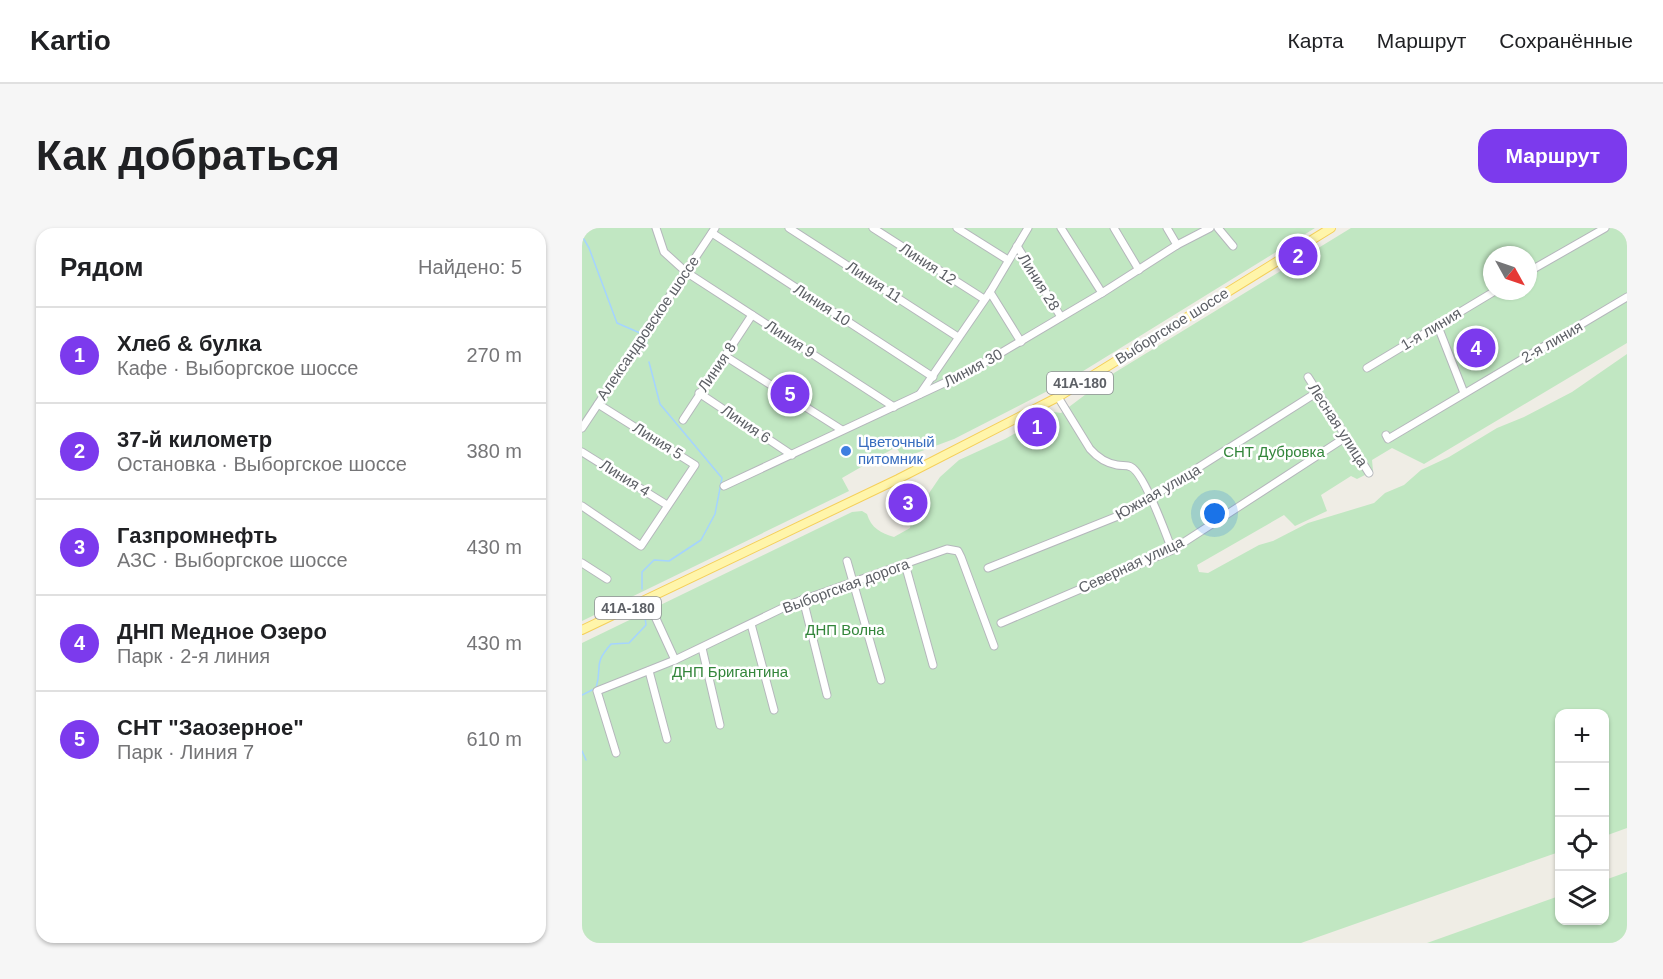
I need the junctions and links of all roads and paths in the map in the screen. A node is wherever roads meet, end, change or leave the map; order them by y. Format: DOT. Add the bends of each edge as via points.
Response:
graph roads {
  1 [pos="656,228"];
  2 [pos="789,228"];
  3 [pos="873,228"];
  4 [pos="957,228"];
  5 [pos="1028,228"];
  6 [pos="1061,228"];
  7 [pos="1114,228"];
  8 [pos="1167,228"];
  9 [pos="1210,228"];
  10 [pos="1218,228"];
  11 [pos="1331,228"];
  12 [pos="1605,228"];
  13 [pos="713,231"];
  14 [pos="1177,245"];
  15 [pos="1017,246"];
  16 [pos="1233,246"];
  17 [pos="1008,260"];
  18 [pos="1537,267"];
  19 [pos="1139,270"];
  20 [pos="686,272"];
  21 [pos="990,292"];
  22 [pos="1102,293"];
  23 [pos="1627,297"];
  24 [pos="1483,298"];
  25 [pos="984,299"];
  26 [pos="752,315"];
  27 [pos="1061,317"];
  28 [pos="1437,324"];
  29 [pos="958,337"];
  30 [pos="1021,342"];
  31 [pos="725,356"];
  32 [pos="1367,368"];
  33 [pos="933,377"];
  34 [pos="1308,377"];
  35 [pos="699,393"];
  36 [pos="1316,393"];
  37 [pos="1464,393"];
  38 [pos="918,396"];
  39 [pos="1058,397"];
  40 [pos="598,404"];
  41 [pos="894,406"];
  42 [pos="683,420"];
  43 [pos="582,428"];
  44 [pos="842,430"];
  45 [pos="1386,435"];
  46 [pos="1346,437"];
  47 [pos="582,452"];
  48 [pos="792,455"];
  49 [pos="1369,473"];
  50 [pos="724,486"];
  51 [pos="1151,499"];
  52 [pos="667,505"];
  53 [pos="582,506"];
  54 [pos="1172,550"];
  55 [pos="847,561"];
  56 [pos="582,563"];
  57 [pos="905,564"];
  58 [pos="988,568"];
  59 [pos="607,579"];
  60 [pos="854,582"];
  61 [pos="647,599"];
  62 [pos="803,599"];
  63 [pos="1001,623"];
  64 [pos="751,624"];
  65 [pos="582,630"];
  66 [pos="994,646"];
  67 [pos="702,648"];
  68 [pos="675,660"];
  69 [pos="933,665"];
  70 [pos="649,671"];
  71 [pos="881,680"];
  72 [pos="827,695"];
  73 [pos="774,710"];
  74 [pos="720,725"];
  75 [pos="668,739"];
  76 [pos="616,753"];
  1 -- 20 [label="street, Линия 9" via="664,252"];
  2 -- 29 [label="street, Линия 11"];
  3 -- 25 [label="street, Линия 12"];
  4 -- 17 [label="street"];
  5 -- 15 [label="street"];
  6 -- 22 [label="street"];
  7 -- 19 [label="street"];
  8 -- 14 [label="street"];
  9 -- 14 [label="street, Линия 30"];
  10 -- 16 [label="street"];
  11 -- 39 [label="main road, Выборгское шоссе / 41А-180"];
  12 -- 18 [label="street"];
  13 -- 20 [label="street, Александровское шоссе"];
  13 -- 33 [label="street, Линия 10"];
  14 -- 19 [label="street, Линия 30"];
  15 -- 17 [label="street"];
  15 -- 27 [label="street, Линия 28"];
  17 -- 21 [label="street"];
  19 -- 22 [label="street, Линия 30"];
  20 -- 26 [label="street, Линия 9"];
  20 -- 40 [label="street, Александровское шоссе"];
  21 -- 25 [label="street"];
  21 -- 30 [label="street"];
  22 -- 27 [label="street, Линия 30"];
  23 -- 37 [label="street, 2-я линия"];
  24 -- 28 [label="street, 1-я линия"];
  25 -- 29 [label="street"];
  26 -- 31 [label="street, Линия 8"];
  26 -- 41 [label="street, Линия 9"];
  27 -- 30 [label="street, Линия 30"];
  28 -- 32 [label="street, 1-я линия"];
  28 -- 37 [label="street"];
  29 -- 33 [label="street"];
  30 -- 38 [label="street, Линия 30"];
  31 -- 35 [label="street, Линия 8"];
  31 -- 44 [label="street"];
  33 -- 38 [label="street"];
  34 -- 36 [label="street, Лесная улица"];
  35 -- 42 [label="street, Линия 8"];
  35 -- 48 [label="street, Линия 6"];
  36 -- 46 [label="street, Лесная улица"];
  36 -- 51 [label="street, Южная улица"];
  37 -- 45 [label="street, 2-я линия" via="1388,439"];
  38 -- 41 [label="street, Линия 30"];
  39 -- 51 [label="street" via="1090,449 1103,460 1137,472"];
  39 -- 61 [label="main road, Выборгское шоссе / 41А-180"];
  40 -- 43 [label="street, Александровское шоссе"];
  40 -- 52 [label="street, Линия 5" via="695,465"];
  41 -- 44 [label="street, Линия 30"];
  44 -- 48 [label="street, Линия 30"];
  46 -- 49 [label="street, Лесная улица"];
  46 -- 54 [label="street, Северная улица"];
  47 -- 52 [label="street, Линия 4"];
  48 -- 50 [label="street, Линия 30"];
  51 -- 54 [label="street"];
  51 -- 58 [label="street, Южная улица" via="1128,512"];
  52 -- 53 [label="street, Линия 5" via="641,546"];
  54 -- 63 [label="street, Северная улица"];
  55 -- 60 [label="street"];
  56 -- 59 [label="street"];
  57 -- 60 [label="street, Выборгская дорога"];
  57 -- 66 [label="street, Выборгская дорога" via="947,549 958,551"];
  57 -- 69 [label="street"];
  60 -- 62 [label="street, Выборгская дорога"];
  60 -- 71 [label="street"];
  61 -- 65 [label="main road, 41А-180"];
  61 -- 68 [label="street"];
  62 -- 64 [label="street, Выборгская дорога"];
  62 -- 72 [label="street"];
  64 -- 67 [label="street, Выборгская дорога"];
  64 -- 73 [label="street"];
  67 -- 68 [label="street, Выборгская дорога"];
  67 -- 74 [label="street"];
  68 -- 70 [label="street, Выборгская дорога"];
  70 -- 75 [label="street"];
  70 -- 76 [label="street, Выборгская дорога" via="597,691"];
}
